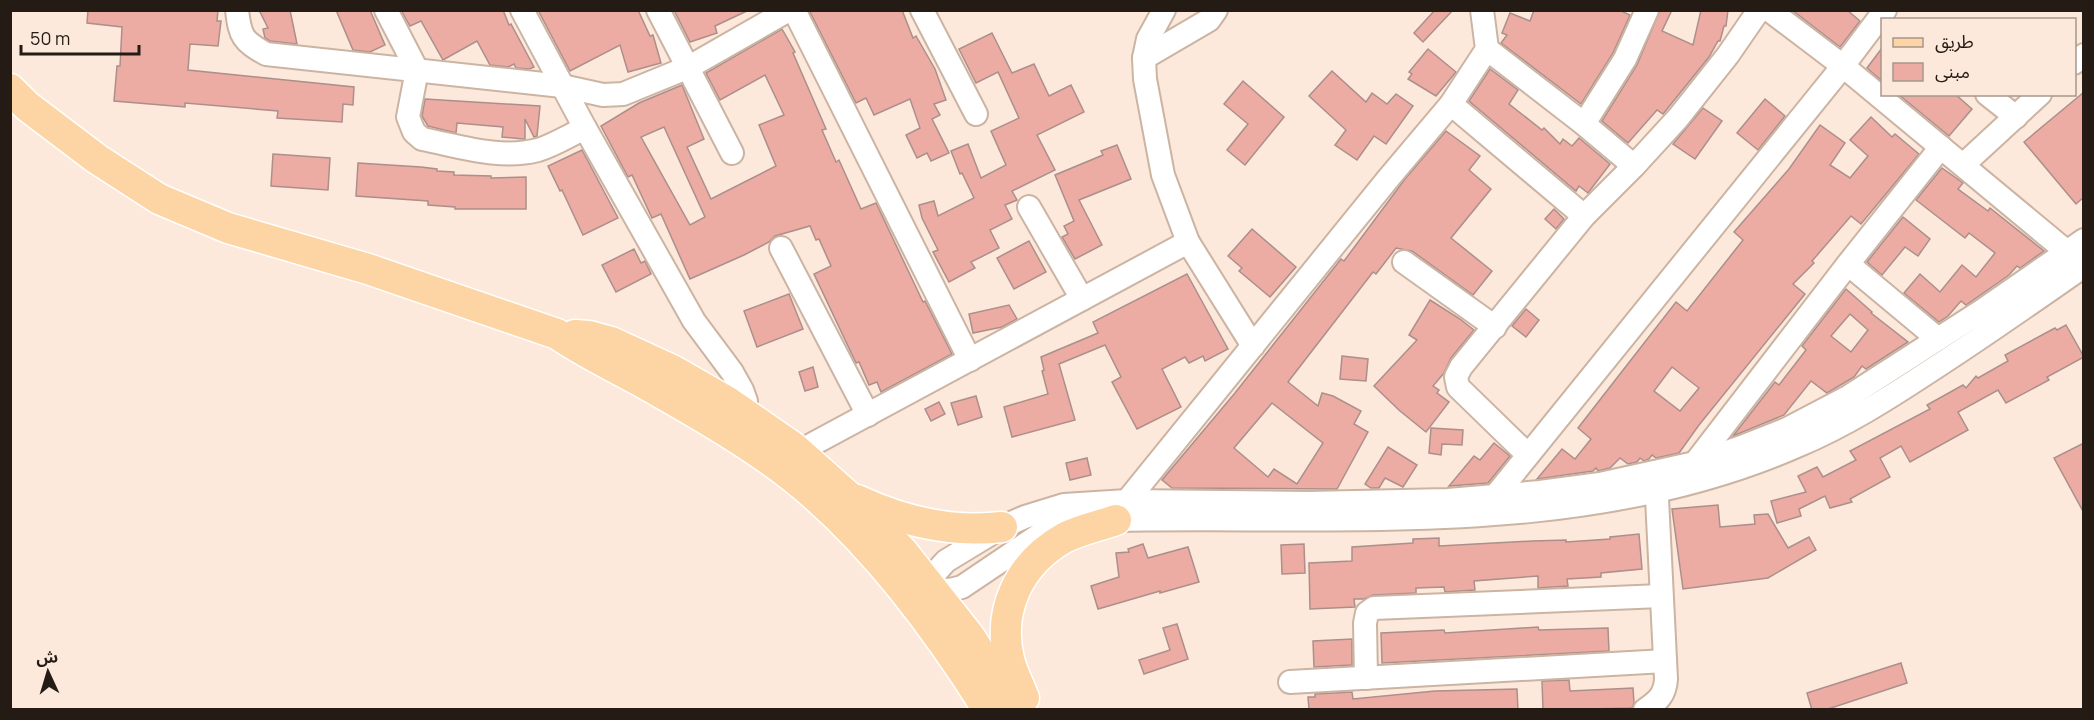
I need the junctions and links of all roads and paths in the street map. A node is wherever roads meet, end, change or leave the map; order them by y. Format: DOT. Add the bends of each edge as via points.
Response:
graph roads {
  1 [pos="237,10"];
  2 [pos="386,10"];
  3 [pos="522,10"];
  4 [pos="658,10"];
  5 [pos="789,10"];
  6 [pos="794,10"];
  7 [pos="922,10"];
  8 [pos="1164,10"];
  9 [pos="1216,10"];
  10 [pos="1482,10"];
  11 [pos="1647,10"];
  12 [pos="1759,10"];
  13 [pos="1769,10"];
  14 [pos="1884,14"];
  15 [pos="1487,49"];
  16 [pos="1144,58"];
  17 [pos="1843,66"];
  18 [pos="689,67"];
  19 [pos="417,70"];
  20 [pos="562,86"];
  21 [pos="10,89"];
  22 [pos="1990,96"];
  23 [pos="2038,96"];
  24 [pos="1451,104"];
  25 [pos="976,114"];
  26 [pos="2016,117"];
  27 [pos="1584,124"];
  28 [pos="585,128"];
  29 [pos="1941,147"];
  30 [pos="732,153"];
  31 [pos="1963,165"];
  32 [pos="1634,166"];
  33 [pos="1029,207"];
  34 [pos="1584,216"];
  35 [pos="1188,242"];
  36 [pos="781,248"];
  37 [pos="2078,252"];
  38 [pos="1404,262"];
  39 [pos="1848,264"];
  40 [pos="1082,300"];
  41 [pos="1495,327"];
  42 [pos="557,334"];
  43 [pos="1938,339"];
  44 [pos="1253,346"];
  45 [pos="970,360"];
  46 [pos="746,415"];
  47 [pos="868,415"];
  48 [pos="798,452"];
  49 [pos="1528,455"];
  50 [pos="1695,463"];
  51 [pos="1656,482"];
  52 [pos="849,497"];
  53 [pos="1492,504"];
  54 [pos="1122,511"];
  55 [pos="1002,527"];
  56 [pos="899,586"];
  57 [pos="931,589"];
  58 [pos="1661,596"];
  59 [pos="927,622"];
  60 [pos="1665,661"];
  61 [pos="1366,678"];
  62 [pos="1290,682"];
  63 [pos="988,710"];
  64 [pos="1014,710"];
  65 [pos="1027,710"];
  66 [pos="1645,710"];
  1 -- 19 [label="street" via="242,38 266,54"];
  2 -- 19 [label="street"];
  3 -- 20 [label="street"];
  4 -- 18 [label="street"];
  5 -- 18 [label="street"];
  6 -- 45 [label="street"];
  7 -- 25 [label="street"];
  8 -- 16 [label="street" via="1148,39"];
  9 -- 16 [label="street" via="1209,20"];
  10 -- 15 [label="street"];
  11 -- 27 [label="street" via="1625,59"];
  12 -- 32 [label="street" via="1678,118"];
  13 -- 17 [label="street"];
  14 -- 17 [label="street"];
  15 -- 24 [label="street"];
  15 -- 27 [label="street"];
  16 -- 35 [label="street" via="1163,175"];
  17 -- 29 [label="street"];
  17 -- 49 [label="street"];
  18 -- 20 [label="street" via="623,94 603,95"];
  18 -- 30 [label="street"];
  19 -- 20 [label="street"];
  19 -- 28 [label="street" via="408,117 414,132 422,138 489,152 524,153"];
  20 -- 28 [label="street"];
  21 -- 42 [label="main road" via="97,159 159,199 228,228 368,269"];
  22 -- 26 [label="street"];
  23 -- 26 [label="street"];
  24 -- 34 [label="street"];
  24 -- 44 [label="street"];
  26 -- 31 [label="street"];
  27 -- 32 [label="street"];
  28 -- 46 [label="street" via="694,321 732,372 746,401"];
  29 -- 31 [label="street"];
  29 -- 39 [label="street"];
  31 -- 37 [label="street"];
  32 -- 34 [label="street"];
  33 -- 40 [label="street"];
  34 -- 41 [label="street"];
  35 -- 40 [label="street"];
  35 -- 44 [label="street"];
  36 -- 47 [label="street"];
  37 -- 43 [label="street"];
  37 -- 51 [label="street" via="2004,323 1838,427 1749,465 1689,484"];
  38 -- 41 [label="street"];
  39 -- 43 [label="street"];
  39 -- 50 [label="street"];
  40 -- 45 [label="street"];
  41 -- 49 [label="street" via="1461,368 1456,377 1458,387"];
  42 -- 46 [label="main road" via="610,342 674,371"];
  42 -- 56 [label="main road" via="773,462 860,540"];
  43 -- 50 [label="street" via="1848,397 1787,429"];
  44 -- 54 [label="street"];
  45 -- 47 [label="street"];
  46 -- 48 [label="main road"];
  47 -- 48 [label="street"];
  48 -- 52 [label="main road"];
  49 -- 53 [label="street"];
  50 -- 51 [label="street"];
  51 -- 53 [label="street" via="1550,491"];
  51 -- 58 [label="street"];
  52 -- 55 [label="main road" via="948,529"];
  52 -- 57 [label="main road" via="903,552"];
  53 -- 54 [label="street" via="1363,520"];
  54 -- 55 [label="street" via="1064,505"];
  54 -- 57 [label="street" via="1058,525 962,587"];
  54 -- 65 [label="main road" via="1047,548 1012,594 1006,645"];
  55 -- 57 [label="street" via="940,566"];
  56 -- 57 [label="street"];
  56 -- 59 [label="main road"];
  57 -- 59 [label="street"];
  57 -- 64 [label="main road" via="970,637"];
  58 -- 60 [label="street"];
  58 -- 61 [label="street" via="1374,608 1367,613 1365,623"];
  59 -- 63 [label="main road"];
  60 -- 61 [label="street"];
  60 -- 66 [label="street" via="1663,695"];
  61 -- 62 [label="street"];
}
